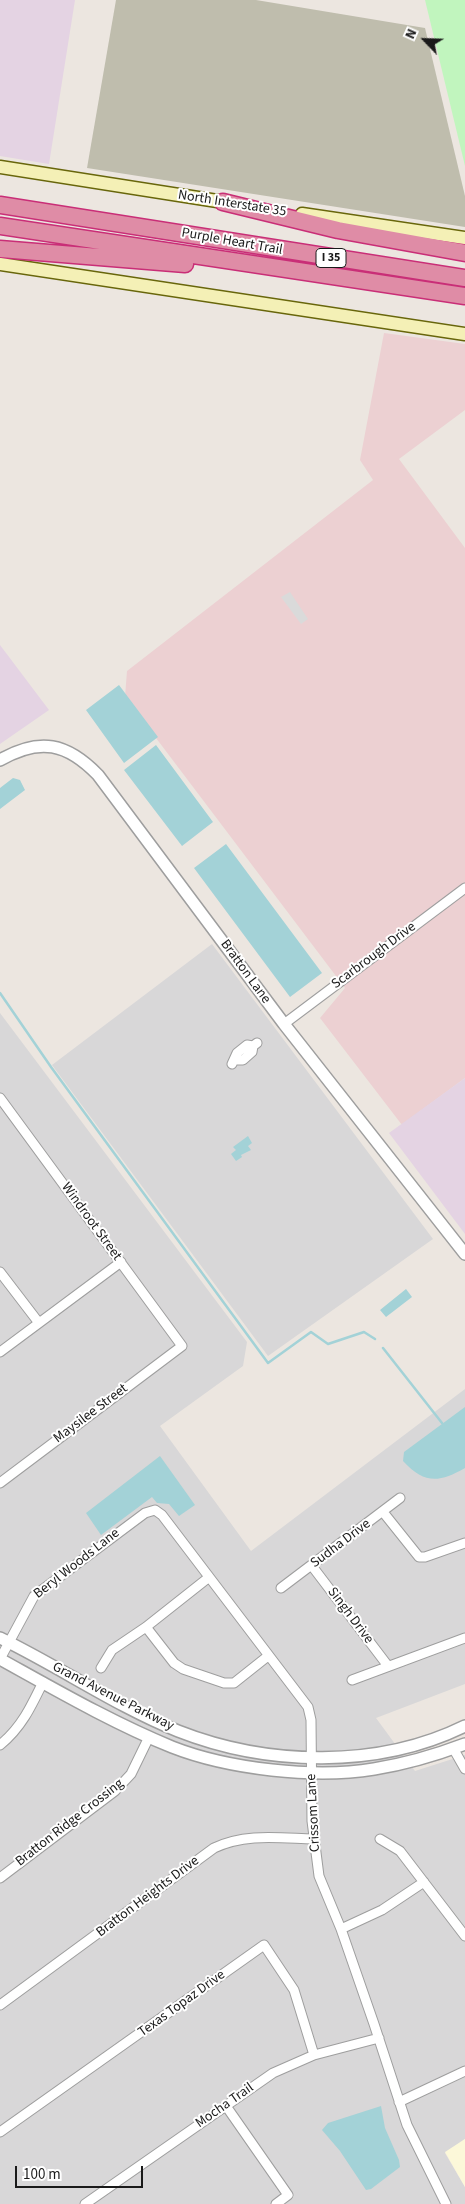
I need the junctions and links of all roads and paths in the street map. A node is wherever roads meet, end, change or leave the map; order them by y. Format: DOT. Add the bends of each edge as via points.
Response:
graph roads {
  1 [pos="0,167"];
  2 [pos="223,202"];
  3 [pos="0,205"];
  4 [pos="0,226"];
  5 [pos="465,238"];
  6 [pos="0,249"];
  7 [pos="465,253"];
  8 [pos="0,264"];
  9 [pos="258,265"];
  10 [pos="465,278"];
  11 [pos="399,287"];
  12 [pos="465,296"];
  13 [pos="465,308"];
  14 [pos="465,334"];
  15 [pos="0,760"];
  16 [pos="465,888"];
  17 [pos="284,1024"];
  18 [pos="255,1044"];
  19 [pos="234,1062"];
  20 [pos="0,1098"];
  21 [pos="465,1254"];
  22 [pos="120,1262"];
  23 [pos="0,1272"];
  24 [pos="39,1324"];
  25 [pos="182,1346"];
  26 [pos="0,1352"];
  27 [pos="0,1483"];
  28 [pos="400,1498"];
  29 [pos="155,1510"];
  30 [pos="383,1512"];
  31 [pos="465,1543"];
  32 [pos="312,1566"];
  33 [pos="208,1578"];
  34 [pos="281,1588"];
  35 [pos="146,1627"];
  36 [pos="465,1638"];
  37 [pos="4,1640"];
  38 [pos="268,1656"];
  39 [pos="0,1659"];
  40 [pos="388,1666"];
  41 [pos="101,1668"];
  42 [pos="352,1680"];
  43 [pos="43,1682"];
  44 [pos="465,1726"];
  45 [pos="149,1737"];
  46 [pos="465,1744"];
  47 [pos="0,1746"];
  48 [pos="453,1748"];
  49 [pos="312,1757"];
  50 [pos="465,1769"];
  51 [pos="312,1772"];
  52 [pos="313,1839"];
  53 [pos="380,1839"];
  54 [pos="0,1878"];
  55 [pos="424,1882"];
  56 [pos="341,1929"];
  57 [pos="465,1936"];
  58 [pos="0,2005"];
  59 [pos="379,2038"];
  60 [pos="314,2055"];
  61 [pos="465,2071"];
  62 [pos="399,2102"];
  63 [pos="226,2106"];
  64 [pos="0,2132"];
  65 [pos="85,2204"];
  66 [pos="276,2204"];
  67 [pos="446,2204"];
  1 -- 2 [label="main road, North Interstate 35"];
  2 -- 5 [label="main road, North Interstate 35"];
  2 -- 7 [label="highway" via="338,230"];
  3 -- 10 [label="highway, Purple Heart Trail / I 35"];
  4 -- 9 [label="highway, Purple Heart Trail / I 35"];
  6 -- 9 [label="highway" via="210,266"];
  8 -- 14 [label="main road"];
  9 -- 11 [label="highway, Purple Heart Trail / I 35"];
  11 -- 12 [label="highway, Purple Heart Trail / I 35"];
  11 -- 13 [label="highway"];
  15 -- 17 [label="street, Bratton Lane" via="22,749 38,746 62,749 84,760"];
  16 -- 17 [label="street, Scarbrough Drive"];
  17 -- 21 [label="street, Bratton Lane"];
  18 -- 19 [label="street" via="247,1045 236,1053"];
  20 -- 22 [label="street, Windroot Street"];
  22 -- 24 [label="street"];
  22 -- 25 [label="street, Windroot Street"];
  23 -- 24 [label="street"];
  24 -- 26 [label="street"];
  25 -- 27 [label="street, Maysilee Street"];
  28 -- 30 [label="street, Sudha Drive"];
  29 -- 33 [label="street, Crissom Lane"];
  29 -- 37 [label="street, Beryl Woods Lane" via="145,1513 34,1596"];
  30 -- 31 [label="street" via="419,1556 425,1557"];
  30 -- 32 [label="street, Sudha Drive"];
  32 -- 34 [label="street, Sudha Drive"];
  32 -- 40 [label="street, Singh Drive"];
  33 -- 35 [label="street"];
  33 -- 38 [label="street, Crissom Lane"];
  35 -- 38 [label="street" via="174,1663 224,1683 234,1683"];
  35 -- 41 [label="street" via="112,1650"];
  36 -- 40 [label="street"];
  37 -- 39 [label="street, Beryl Woods Lane"];
  37 -- 49 [label="street, Grand Avenue Parkway" via="178,1731 280,1756"];
  38 -- 49 [label="street, Crissom Lane" via="308,1707"];
  39 -- 43 [label="street, Grand Avenue Parkway"];
  40 -- 42 [label="street"];
  43 -- 45 [label="street, Grand Avenue Parkway"];
  43 -- 47 [label="street" via="16,1732"];
  44 -- 49 [label="street, Grand Avenue Parkway" via="385,1752"];
  45 -- 51 [label="street, Grand Avenue Parkway" via="173,1748 227,1764"];
  45 -- 54 [label="street, Bratton Ridge Crossing" via="131,1774 115,1791"];
  46 -- 48 [label="street, Grand Avenue Parkway"];
  48 -- 50 [label="street"];
  48 -- 51 [label="street, Grand Avenue Parkway" via="372,1770"];
  49 -- 51 [label="street, Crissom Lane"];
  51 -- 52 [label="street, Crissom Lane"];
  52 -- 56 [label="street, Crissom Lane" via="320,1876"];
  52 -- 58 [label="street, Bratton Heights Drive" via="252,1837 230,1840 214,1848"];
  53 -- 55 [label="street" via="400,1851"];
  55 -- 56 [label="street" via="382,1910"];
  55 -- 57 [label="street"];
  56 -- 59 [label="street, Crissom Lane"];
  59 -- 60 [label="street, Mocha Trail"];
  59 -- 62 [label="street, Crissom Lane"];
  60 -- 63 [label="street, Mocha Trail" via="273,2073"];
  60 -- 64 [label="street, Texas Topaz Drive" via="294,1990 264,1945"];
  61 -- 62 [label="street"];
  62 -- 67 [label="street, Crissom Lane"];
  63 -- 65 [label="street, Mocha Trail"];
  63 -- 66 [label="street" via="288,2196"];
}
